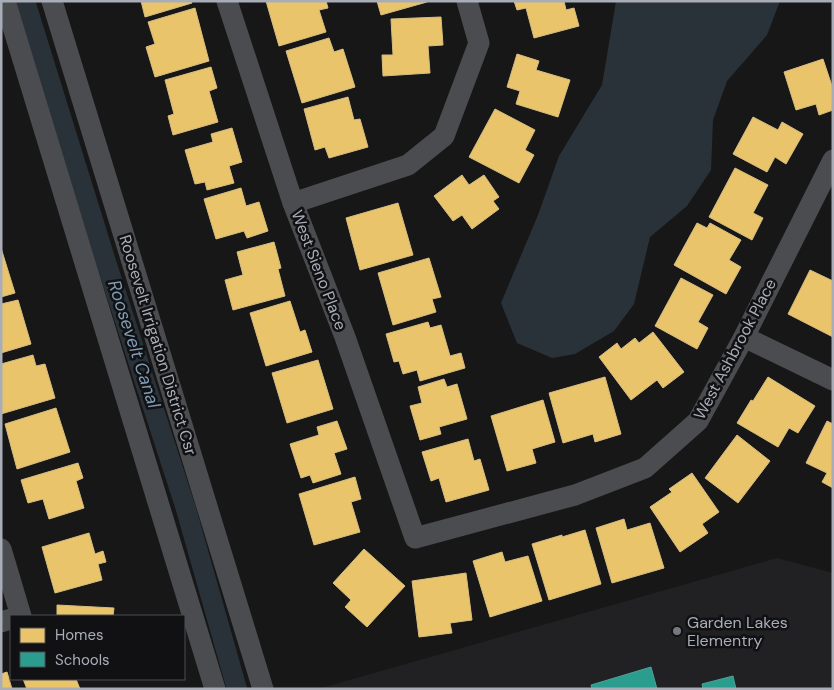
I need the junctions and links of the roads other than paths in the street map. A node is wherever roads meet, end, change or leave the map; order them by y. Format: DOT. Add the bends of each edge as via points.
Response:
graph roads {
  1 [pos="5,1"];
  2 [pos="52,1"];
  3 [pos="227,1"];
  4 [pos="467,1"];
  5 [pos="833,160"];
  6 [pos="293,203"];
  7 [pos="744,338"];
  8 [pos="833,380"];
  9 [pos="415,538"];
  10 [pos="1,550"];
  11 [pos="21,615"];
  12 [pos="215,689"];
  13 [pos="263,689"];
  1 -- 12 [label="street"];
  2 -- 13 [label="street, Roosevelt Irrigation District Csr"];
  3 -- 6 [label="street, West Sieno Place"];
  4 -- 6 [label="street" via="479,43 444,136 408,165"];
  5 -- 7 [label="street, West Ashbrook Place"];
  6 -- 9 [label="street, West Sieno Place" via="345,337"];
  7 -- 8 [label="street"];
  7 -- 9 [label="street, West Ashbrook Place" via="698,421 645,468 575,495"];
  10 -- 11 [label="street"];
}
